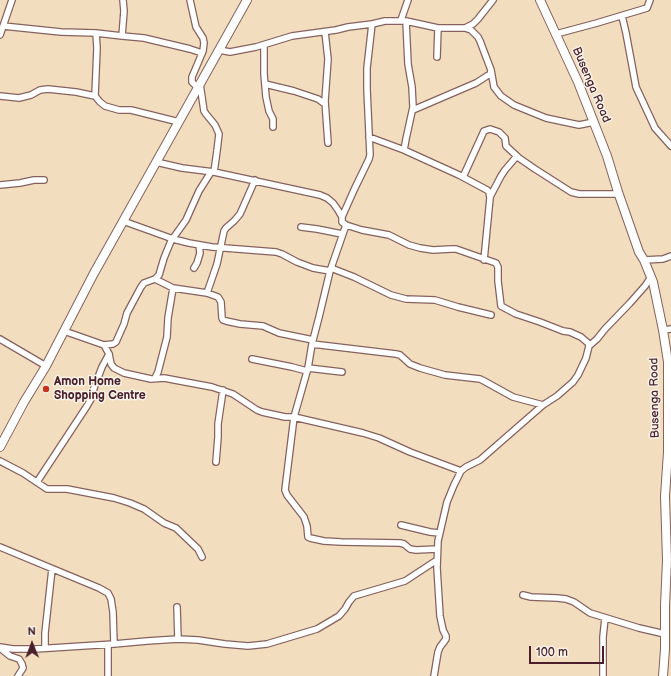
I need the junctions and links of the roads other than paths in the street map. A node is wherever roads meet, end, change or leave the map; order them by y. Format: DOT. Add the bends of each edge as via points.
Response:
graph roads {
  1 [pos="12,0"];
  2 [pos="123,0"];
  3 [pos="190,0"];
  4 [pos="246,0"];
  5 [pos="408,0"];
  6 [pos="493,0"];
  7 [pos="540,0"];
  8 [pos="650,0"];
  9 [pos="622,16"];
  10 [pos="404,20"];
  11 [pos="372,24"];
  12 [pos="3,26"];
  13 [pos="438,28"];
  14 [pos="465,28"];
  15 [pos="325,32"];
  16 [pos="96,33"];
  17 [pos="556,34"];
  18 [pos="0,35"];
  19 [pos="122,36"];
  20 [pos="264,45"];
  21 [pos="219,50"];
  22 [pos="202,53"];
  23 [pos="437,57"];
  24 [pos="491,71"];
  25 [pos="265,84"];
  26 [pos="199,86"];
  27 [pos="0,96"];
  28 [pos="95,96"];
  29 [pos="325,104"];
  30 [pos="413,110"];
  31 [pos="179,122"];
  32 [pos="594,122"];
  33 [pos="274,127"];
  34 [pos="370,137"];
  35 [pos="328,143"];
  36 [pos="671,146"];
  37 [pos="404,150"];
  38 [pos="517,156"];
  39 [pos="156,162"];
  40 [pos="213,172"];
  41 [pos="463,177"];
  42 [pos="44,180"];
  43 [pos="255,180"];
  44 [pos="0,185"];
  45 [pos="618,194"];
  46 [pos="490,198"];
  47 [pos="342,217"];
  48 [pos="123,221"];
  49 [pos="346,225"];
  50 [pos="302,227"];
  51 [pos="342,234"];
  52 [pos="173,239"];
  53 [pos="199,245"];
  54 [pos="221,247"];
  55 [pos="671,256"];
  56 [pos="484,260"];
  57 [pos="644,260"];
  58 [pos="194,268"];
  59 [pos="331,270"];
  60 [pos="651,277"];
  61 [pos="155,279"];
  62 [pos="173,288"];
  63 [pos="208,293"];
  64 [pos="491,315"];
  65 [pos="667,329"];
  66 [pos="64,331"];
  67 [pos="0,340"];
  68 [pos="312,342"];
  69 [pos="104,345"];
  70 [pos="589,346"];
  71 [pos="109,354"];
  72 [pos="252,359"];
  73 [pos="46,366"];
  74 [pos="307,370"];
  75 [pos="342,372"];
  76 [pos="155,378"];
  77 [pos="223,390"];
  78 [pos="543,405"];
  79 [pos="294,417"];
  80 [pos="670,419"];
  81 [pos="0,447"];
  82 [pos="0,461"];
  83 [pos="216,462"];
  84 [pos="461,471"];
  85 [pos="37,482"];
  86 [pos="401,525"];
  87 [pos="439,533"];
  88 [pos="0,547"];
  89 [pos="437,549"];
  90 [pos="202,557"];
  91 [pos="437,560"];
  92 [pos="52,569"];
  93 [pos="669,577"];
  94 [pos="523,595"];
  95 [pos="177,607"];
  96 [pos="668,607"];
  97 [pos="605,618"];
  98 [pos="666,634"];
  99 [pos="178,639"];
  100 [pos="111,645"];
  101 [pos="0,648"];
  102 [pos="45,648"];
  103 [pos="18,676"];
  104 [pos="108,676"];
  105 [pos="434,676"];
  106 [pos="603,676"];
  107 [pos="663,676"];
  1 -- 12 [label="street"];
  2 -- 19 [label="street"];
  3 -- 22 [label="street" via="196,28 203,38"];
  4 -- 21 [label="street"];
  5 -- 10 [label="street"];
  6 -- 14 [label="street" via="473,24"];
  7 -- 17 [label="street, Busenga Road"];
  8 -- 9 [label="street" via="647,8"];
  9 -- 17 [label="street"];
  9 -- 36 [label="street" via="636,87 655,128"];
  10 -- 11 [label="street"];
  10 -- 13 [label="street"];
  10 -- 30 [label="street"];
  11 -- 15 [label="street"];
  11 -- 34 [label="street" via="367,89"];
  12 -- 16 [label="street"];
  12 -- 18 [label="street"];
  13 -- 14 [label="street"];
  13 -- 23 [label="street"];
  14 -- 24 [label="street" via="478,37"];
  15 -- 20 [label="street" via="292,36"];
  15 -- 29 [label="street" via="328,67"];
  16 -- 19 [label="street"];
  16 -- 28 [label="street"];
  17 -- 32 [label="street, Busenga Road"];
  19 -- 22 [label="street" via="144,38"];
  20 -- 21 [label="street" via="230,52"];
  20 -- 25 [label="street"];
  21 -- 26 [label="street"];
  22 -- 26 [label="street" via="192,77 192,82"];
  24 -- 30 [label="street" via="476,83"];
  24 -- 32 [label="street" via="496,91 514,105 559,121 579,124"];
  25 -- 29 [label="street" via="300,92"];
  25 -- 33 [label="street"];
  26 -- 31 [label="street"];
  26 -- 40 [label="street" via="204,111 216,125 218,134 218,151"];
  27 -- 28 [label="street" via="18,98 48,89"];
  28 -- 31 [label="street" via="109,107"];
  29 -- 35 [label="street"];
  30 -- 37 [label="street"];
  31 -- 39 [label="street"];
  32 -- 45 [label="street, Busenga Road"];
  34 -- 37 [label="street"];
  34 -- 47 [label="street" via="369,160"];
  37 -- 41 [label="street"];
  38 -- 41 [label="street" via="506,146 503,136 493,129 487,129"];
  38 -- 45 [label="street" via="571,192"];
  38 -- 46 [label="street" via="501,176"];
  39 -- 40 [label="street"];
  39 -- 48 [label="street"];
  40 -- 43 [label="street"];
  40 -- 52 [label="street" via="198,191 186,220"];
  41 -- 46 [label="street" via="487,190"];
  42 -- 44 [label="street"];
  43 -- 47 [label="street" via="320,195 333,203"];
  43 -- 54 [label="street" via="240,214 225,229"];
  45 -- 57 [label="street, Busenga Road"];
  46 -- 56 [label="street"];
  47 -- 49 [label="street" via="342,222"];
  48 -- 52 [label="street"];
  48 -- 66 [label="street"];
  49 -- 51 [label="street"];
  49 -- 56 [label="street" via="389,235 426,250 451,248"];
  50 -- 51 [label="street"];
  51 -- 59 [label="street"];
  52 -- 53 [label="street"];
  52 -- 61 [label="street" via="159,275"];
  53 -- 54 [label="street"];
  53 -- 58 [label="street" via="200,253"];
  54 -- 59 [label="street" via="276,252 313,268"];
  54 -- 63 [label="street"];
  55 -- 57 [label="street"];
  56 -- 70 [label="street" via="498,267 500,304 503,308 570,332 581,337"];
  57 -- 60 [label="street, Busenga Road"];
  59 -- 64 [label="street" via="354,277 391,295 406,299 435,300"];
  59 -- 68 [label="street"];
  60 -- 65 [label="street, Busenga Road"];
  60 -- 70 [label="street"];
  61 -- 62 [label="street"];
  61 -- 69 [label="street" via="142,285 127,313 116,342"];
  62 -- 63 [label="street"];
  62 -- 76 [label="street" via="167,337"];
  63 -- 68 [label="street" via="218,297 222,302 223,320 263,326"];
  65 -- 80 [label="street, Busenga Road"];
  66 -- 69 [label="street"];
  66 -- 73 [label="street"];
  67 -- 73 [label="street"];
  68 -- 74 [label="street"];
  68 -- 78 [label="street" via="400,355 410,364 428,371 480,379 513,397"];
  69 -- 71 [label="street"];
  70 -- 78 [label="street" via="586,358 573,382"];
  71 -- 76 [label="street" via="114,368 124,373"];
  71 -- 85 [label="street" via="91,399"];
  72 -- 74 [label="street"];
  73 -- 81 [label="street"];
  74 -- 75 [label="street"];
  74 -- 79 [label="street"];
  76 -- 77 [label="street"];
  77 -- 79 [label="street" via="262,412"];
  77 -- 83 [label="street" via="218,420"];
  78 -- 84 [label="street" via="480,460"];
  79 -- 84 [label="street" via="379,438"];
  79 -- 89 [label="street" via="285,490 286,495 304,517 308,537 330,541 400,543 416,550"];
  80 -- 93 [label="street, Busenga Road" via="665,496"];
  82 -- 85 [label="street"];
  84 -- 87 [label="street" via="447,502"];
  85 -- 90 [label="street" via="47,489 67,489 114,498 144,509 176,528 198,549"];
  86 -- 87 [label="street"];
  87 -- 89 [label="street"];
  88 -- 92 [label="street"];
  89 -- 91 [label="street"];
  91 -- 99 [label="street" via="405,581 357,595 339,616 315,630 259,646"];
  91 -- 105 [label="street" via="440,616 446,639 438,652"];
  92 -- 100 [label="street" via="108,593 113,612"];
  92 -- 102 [label="street"];
  93 -- 96 [label="street, Busenga Road"];
  94 -- 97 [label="street" via="566,599 590,613"];
  95 -- 99 [label="street"];
  96 -- 98 [label="street, Busenga Road"];
  97 -- 98 [label="street"];
  97 -- 106 [label="street"];
  98 -- 107 [label="street, Busenga Road"];
  99 -- 100 [label="street"];
  100 -- 102 [label="street"];
  100 -- 104 [label="street"];
  101 -- 102 [label="street"];
  101 -- 103 [label="street" via="22,664"];
}
